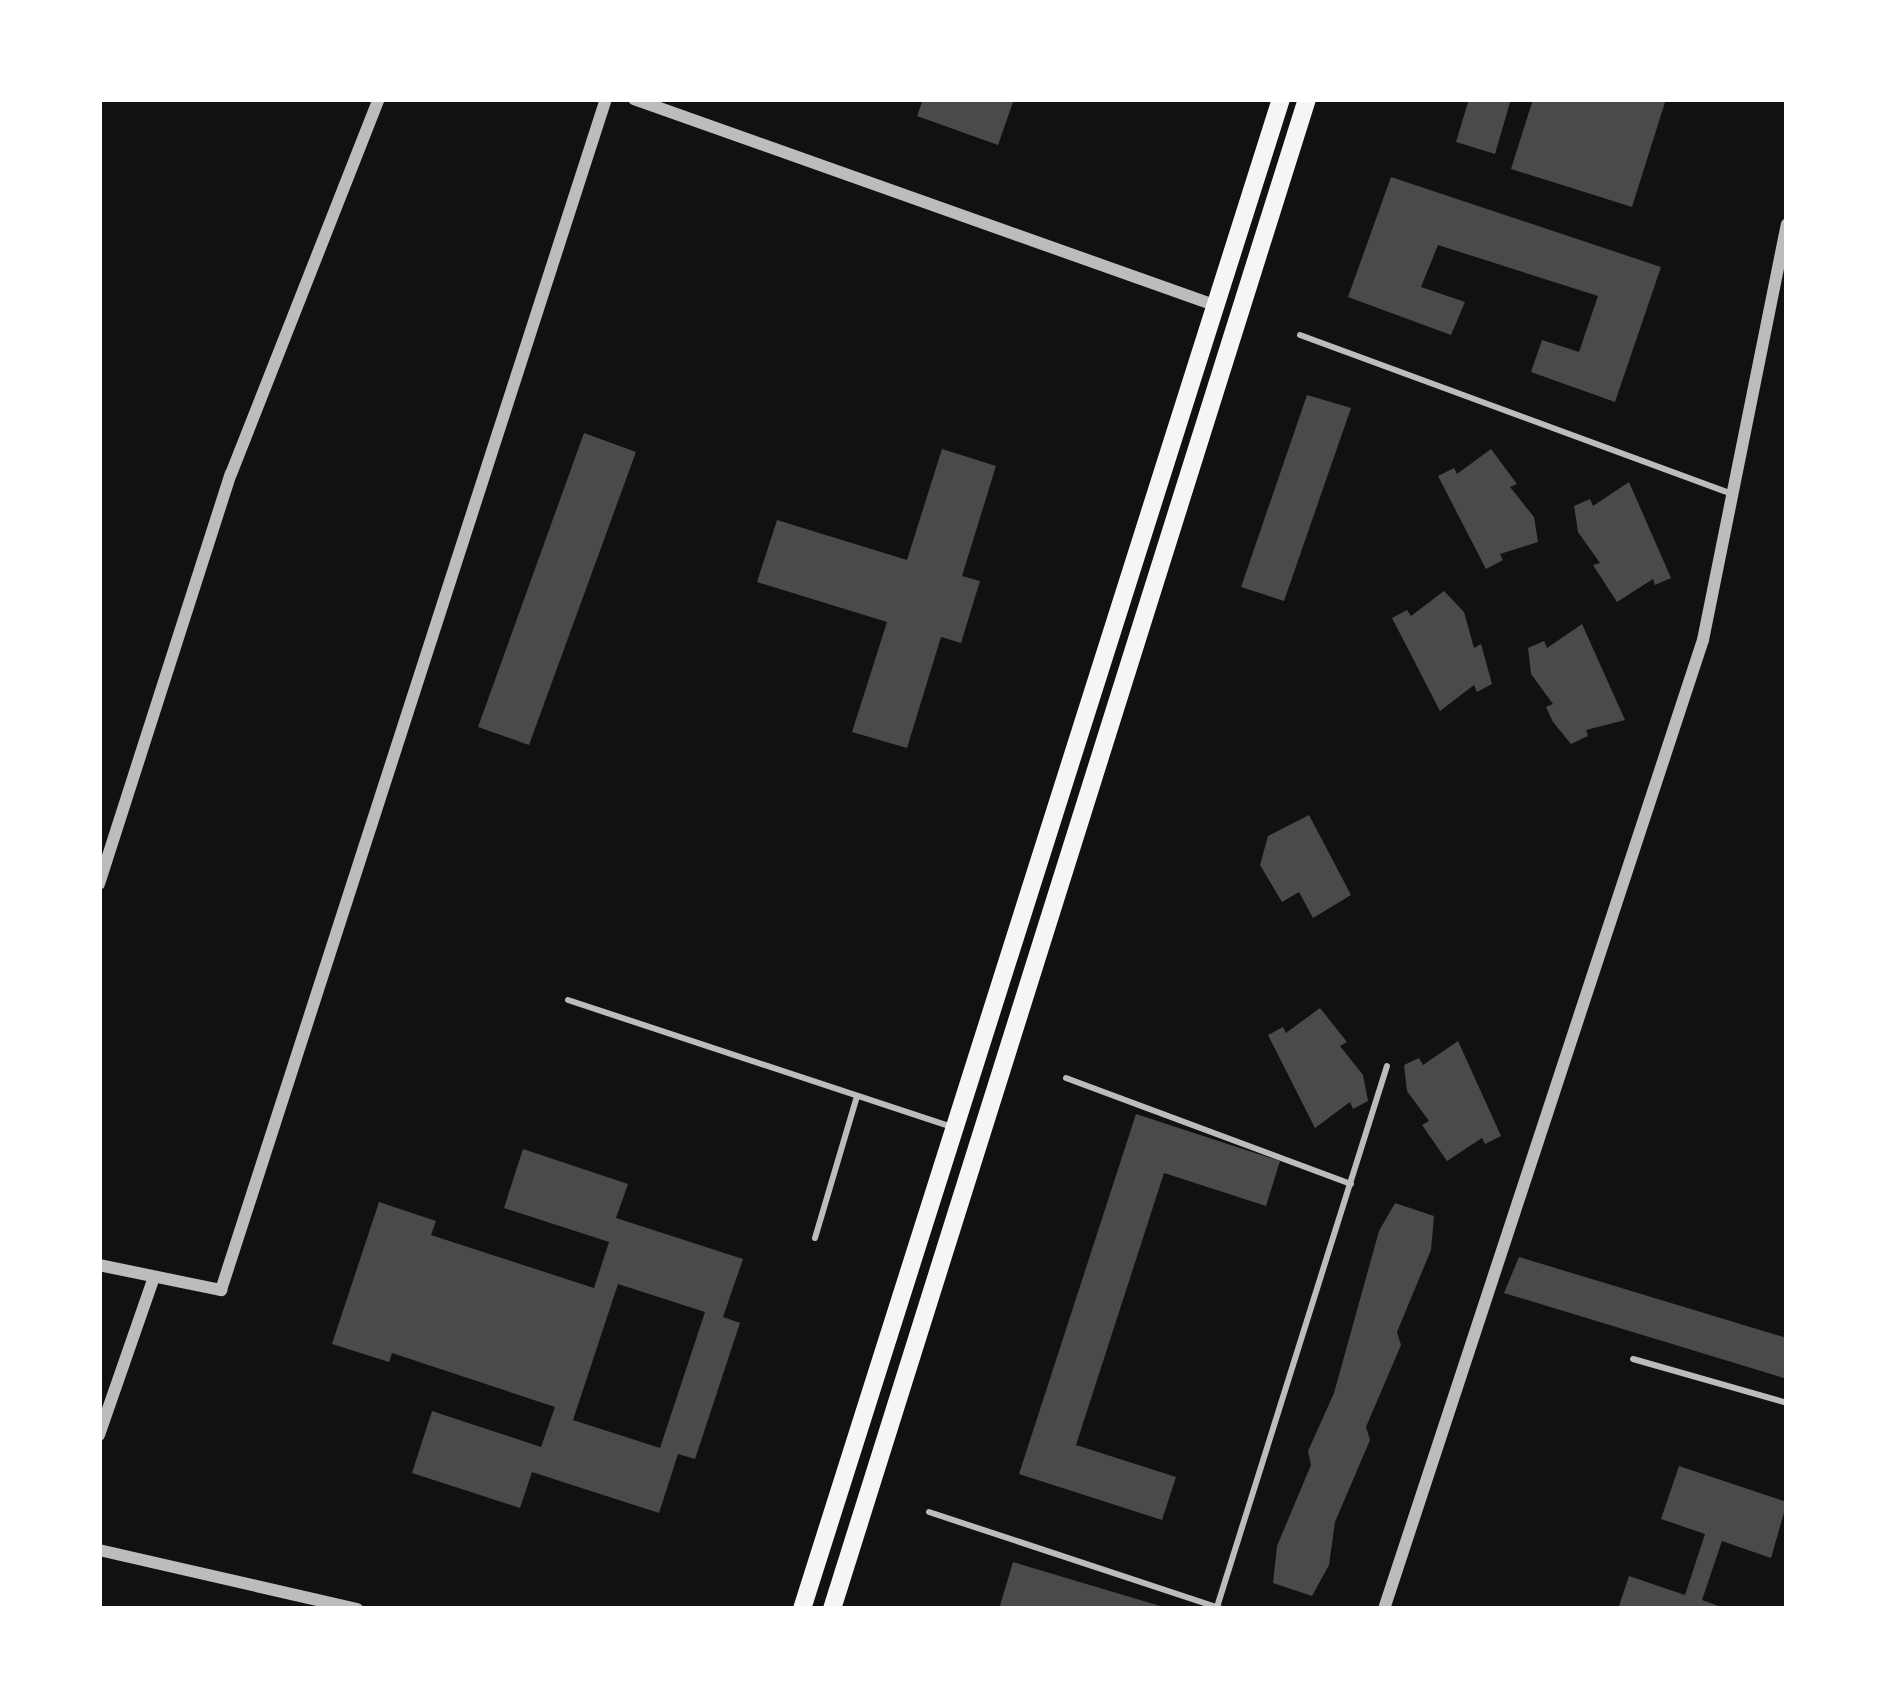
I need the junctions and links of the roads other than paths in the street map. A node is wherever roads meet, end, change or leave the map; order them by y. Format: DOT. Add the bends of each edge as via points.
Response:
graph roads {
  1 [pos="379,99"];
  2 [pos="606,99"];
  3 [pos="1281,99"];
  4 [pos="1307,99"];
  5 [pos="641,100"];
  6 [pos="1787,224"];
  7 [pos="1219,307"];
  8 [pos="1300,335"];
  9 [pos="1732,494"];
  10 [pos="99,884"];
  11 [pos="568,1000"];
  12 [pos="1387,1066"];
  13 [pos="1066,1078"];
  14 [pos="857,1096"];
  15 [pos="956,1128"];
  16 [pos="1352,1184"];
  17 [pos="815,1238"];
  18 [pos="99,1264"];
  19 [pos="154,1277"];
  20 [pos="1633,1360"];
  21 [pos="1787,1402"];
  22 [pos="99,1436"];
  23 [pos="929,1512"];
  24 [pos="99,1550"];
  25 [pos="1189,1598"];
  26 [pos="1219,1608"];
  27 [pos="357,1609"];
  28 [pos="802,1609"];
  29 [pos="832,1609"];
  30 [pos="1185,1609"];
  31 [pos="1384,1609"];
  1 -- 10 [label="street" via="231,474"];
  2 -- 19 [label="street" via="220,1290"];
  3 -- 7 [label="main road"];
  4 -- 29 [label="main road"];
  5 -- 7 [label="street"];
  6 -- 9 [label="street"];
  7 -- 15 [label="main road"];
  8 -- 9 [label="lane"];
  9 -- 31 [label="street" via="1703,640"];
  11 -- 14 [label="lane"];
  12 -- 16 [label="lane"];
  13 -- 16 [label="lane"];
  14 -- 15 [label="lane"];
  14 -- 17 [label="lane"];
  15 -- 28 [label="main road"];
  16 -- 26 [label="lane"];
  18 -- 19 [label="street"];
  19 -- 22 [label="street"];
  20 -- 21 [label="lane"];
  23 -- 25 [label="lane"];
  24 -- 27 [label="street"];
  25 -- 26 [label="lane"];
  25 -- 30 [label="lane"];
}
